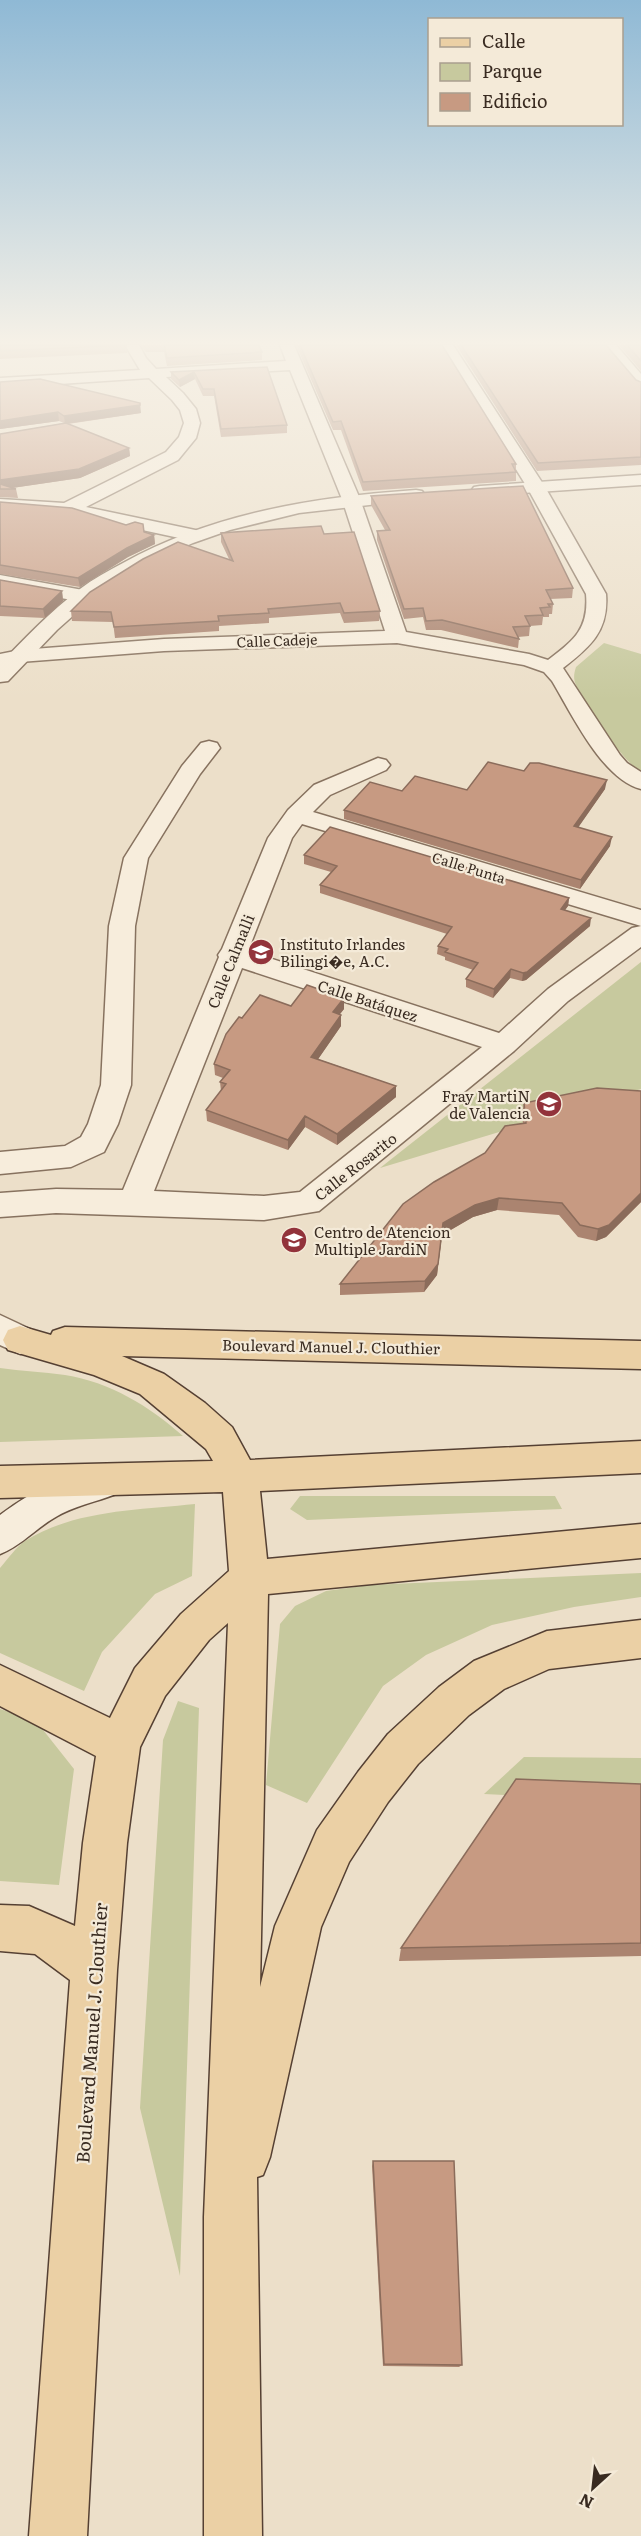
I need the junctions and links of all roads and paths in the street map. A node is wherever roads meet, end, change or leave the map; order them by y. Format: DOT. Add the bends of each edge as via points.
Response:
graph roads {
  1 [pos="158,463"];
  2 [pos="336,463"];
  3 [pos="521,463"];
  4 [pos="641,480"];
  5 [pos="536,487"];
  6 [pos="467,492"];
  7 [pos="432,494"];
  8 [pos="351,499"];
  9 [pos="0,504"];
  10 [pos="69,508"];
  11 [pos="193,535"];
  12 [pos="0,581"];
  13 [pos="83,596"];
  14 [pos="397,637"];
  15 [pos="10,658"];
  16 [pos="551,668"];
  17 [pos="0,676"];
  18 [pos="210,748"];
  19 [pos="378,765"];
  20 [pos="641,782"];
  21 [pos="296,815"];
  22 [pos="641,918"];
  23 [pos="641,934"];
  24 [pos="231,955"];
  25 [pos="504,1044"];
  26 [pos="0,1163"];
  27 [pos="134,1202"];
  28 [pos="0,1205"];
  29 [pos="7,1335"];
  30 [pos="641,1355"];
  31 [pos="641,1457"];
  32 [pos="240,1476"];
  33 [pos="116,1480"];
  34 [pos="0,1482"];
  35 [pos="0,1537"];
  36 [pos="641,1541"];
  37 [pos="249,1578"];
  38 [pos="641,1639"];
  39 [pos="0,1684"];
  40 [pos="119,1745"];
  41 [pos="0,1928"];
  42 [pos="94,1970"];
  43 [pos="230,2217"];
  44 [pos="58,2536"];
  45 [pos="232,2536"];
  1 -- 10 [label="street"];
  2 -- 8 [label="street"];
  3 -- 5 [label="street"];
  4 -- 5 [label="street"];
  5 -- 6 [label="street"];
  5 -- 16 [label="street" via="596,594 599,609 584,641"];
  7 -- 8 [label="street"];
  8 -- 11 [label="street" via="282,510"];
  8 -- 14 [label="street"];
  9 -- 10 [label="street"];
  10 -- 11 [label="street"];
  11 -- 13 [label="street" via="136,562"];
  12 -- 13 [label="street"];
  13 -- 15 [label="street"];
  14 -- 15 [label="street, Calle Cadeje" via="164,645"];
  14 -- 16 [label="street, Calle Cadeje" via="529,660"];
  15 -- 17 [label="street"];
  16 -- 20 [label="street" via="560,676 611,758"];
  18 -- 26 [label="street" via="190,771 136,858 123,926 116,1085 93,1144 72,1156"];
  19 -- 21 [label="street, Calle Calmalli" via="322,790"];
  21 -- 22 [label="street, Calle Punta"];
  21 -- 24 [label="street, Calle Calmalli" via="280,838"];
  23 -- 25 [label="street, Calle Rosarito" via="558,995"];
  24 -- 25 [label="street, Calle Batáquez"];
  24 -- 27 [label="street, Calle Calmalli"];
  25 -- 27 [label="street, Calle Rosarito" via="308,1203 264,1208"];
  27 -- 28 [label="street, Calle Rosarito"];
  29 -- 30 [label="main road, Boulevard Manuel J. Clouthier"];
  29 -- 32 [label="main road, Boulevard Manuel J. Clouthier" via="152,1384 219,1438"];
  31 -- 32 [label="main road"];
  32 -- 33 [label="main road"];
  32 -- 37 [label="main road, Boulevard Manuel J. Clouthier"];
  33 -- 34 [label="main road"];
  33 -- 35 [label="street" via="71,1492 41,1506"];
  36 -- 37 [label="main road"];
  37 -- 40 [label="main road, Boulevard Manuel J. Clouthier" via="195,1627 150,1682"];
  37 -- 43 [label="main road, Boulevard Manuel J. Clouthier"];
  38 -- 43 [label="main road" via="547,1650 489,1676 454,1701 404,1749 373,1787 333,1846 298,1926"];
  39 -- 40 [label="main road"];
  40 -- 42 [label="main road, Boulevard Manuel J. Clouthier" via="105,1843"];
  41 -- 42 [label="main road" via="22,1926 55,1938"];
  42 -- 44 [label="main road, Boulevard Manuel J. Clouthier"];
  43 -- 45 [label="main road, Boulevard Manuel J. Clouthier"];
}
